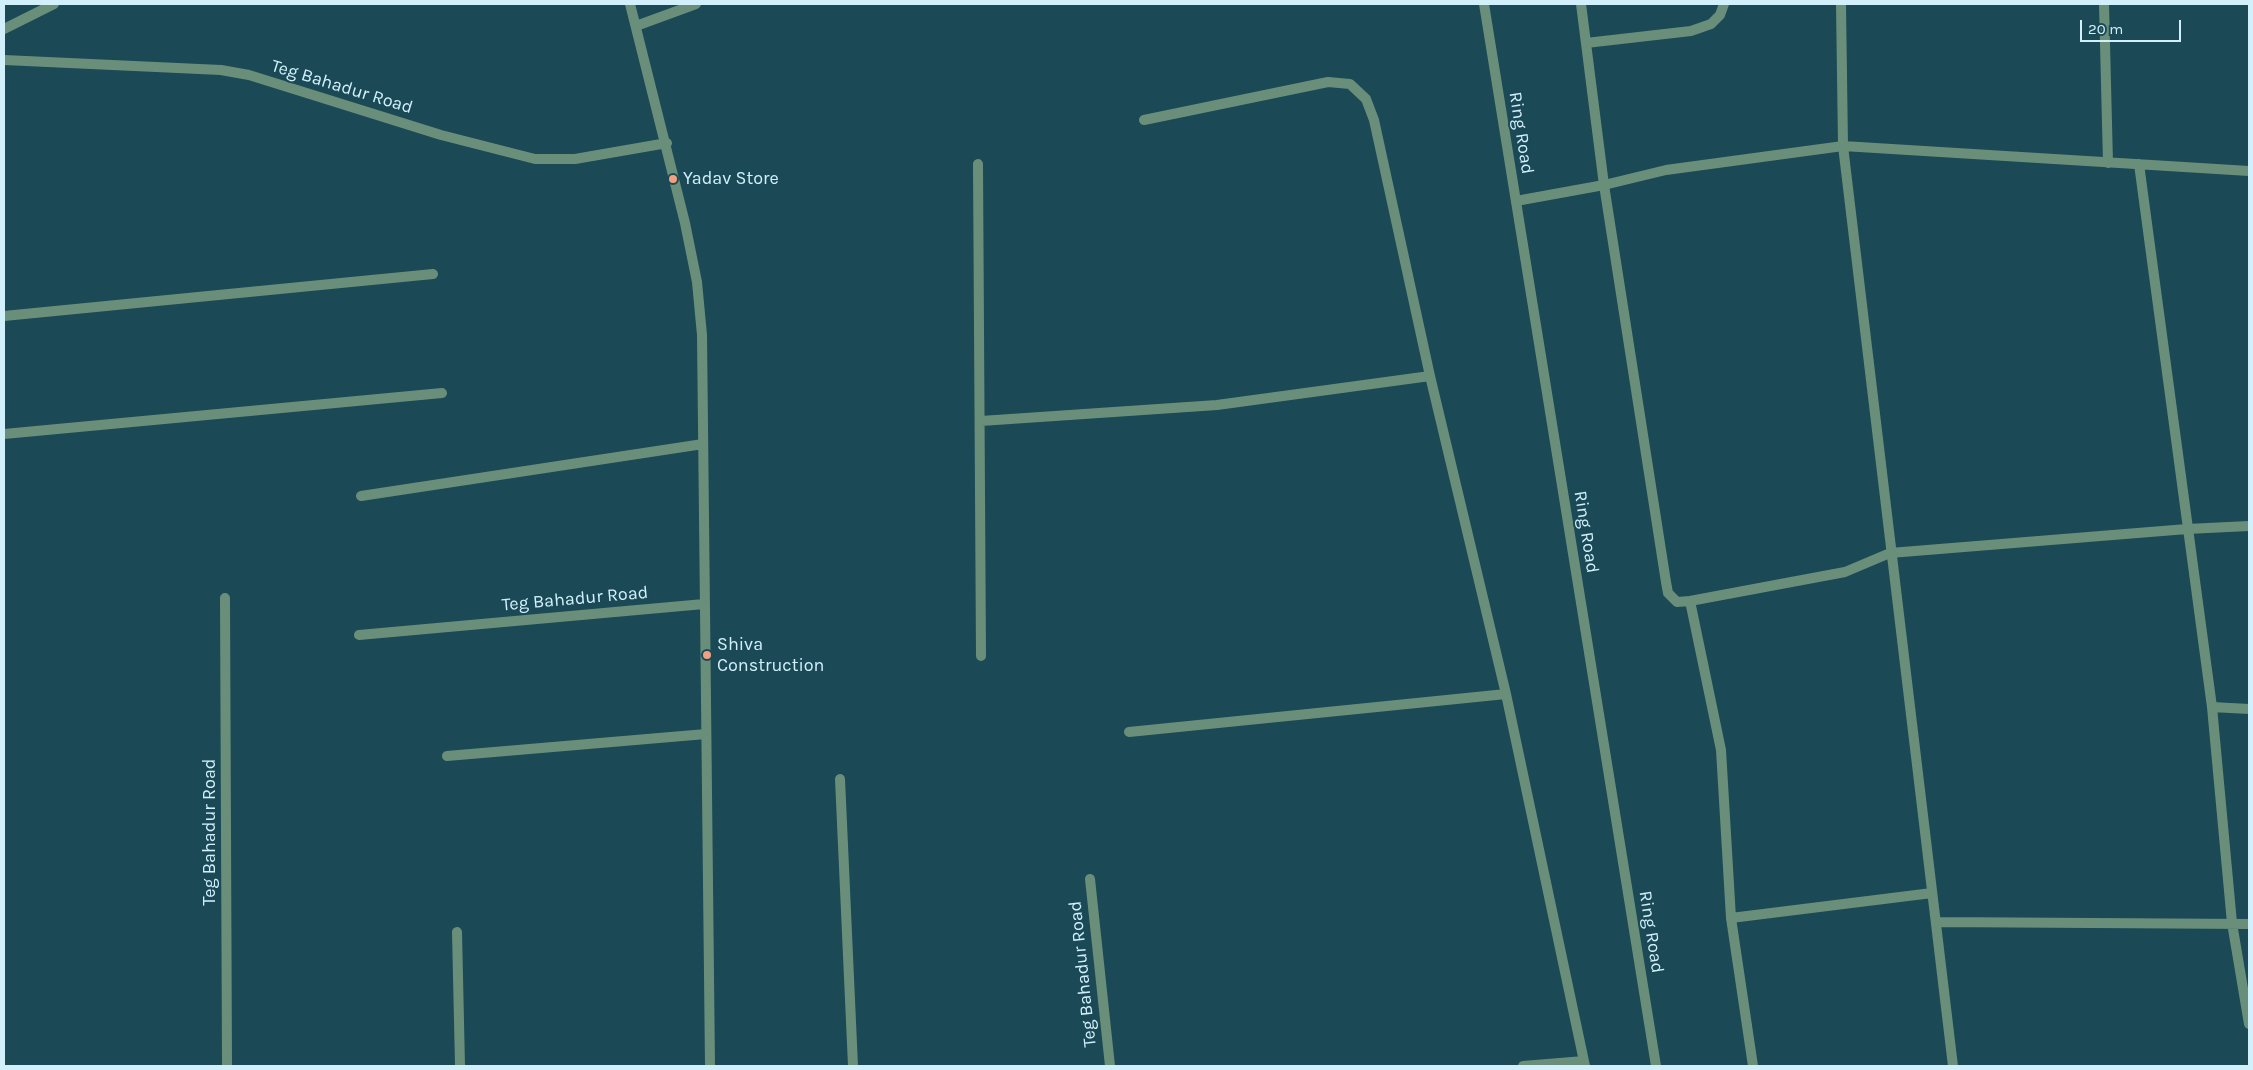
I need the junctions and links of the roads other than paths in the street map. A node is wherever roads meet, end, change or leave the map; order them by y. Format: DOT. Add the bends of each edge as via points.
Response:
graph roads {
  1 [pos="54,4"];
  2 [pos="630,4"];
  3 [pos="696,4"];
  4 [pos="1484,4"];
  5 [pos="1581,4"];
  6 [pos="1724,4"];
  7 [pos="1841,4"];
  8 [pos="2104,4"];
  9 [pos="636,26"];
  10 [pos="4,29"];
  11 [pos="1586,43"];
  12 [pos="4,60"];
  13 [pos="1144,120"];
  14 [pos="667,143"];
  15 [pos="1843,146"];
  16 [pos="2108,163"];
  17 [pos="978,164"];
  18 [pos="2139,164"];
  19 [pos="2249,172"];
  20 [pos="1604,185"];
  21 [pos="1516,201"];
  22 [pos="433,274"];
  23 [pos="4,316"];
  24 [pos="1430,376"];
  25 [pos="442,393"];
  26 [pos="981,421"];
  27 [pos="4,434"];
  28 [pos="703,444"];
  29 [pos="362,496"];
  30 [pos="2249,526"];
  31 [pos="2187,529"];
  32 [pos="1890,553"];
  33 [pos="225,598"];
  34 [pos="1690,601"];
  35 [pos="704,604"];
  36 [pos="359,635"];
  37 [pos="981,656"];
  38 [pos="1506,694"];
  39 [pos="2212,707"];
  40 [pos="2249,709"];
  41 [pos="1129,732"];
  42 [pos="706,734"];
  43 [pos="446,756"];
  44 [pos="840,778"];
  45 [pos="1090,879"];
  46 [pos="1932,893"];
  47 [pos="1731,918"];
  48 [pos="1936,922"];
  49 [pos="2232,923"];
  50 [pos="2249,924"];
  51 [pos="457,932"];
  52 [pos="2249,1024"];
  53 [pos="1585,1064"];
  54 [pos="227,1066"];
  55 [pos="460,1066"];
  56 [pos="710,1066"];
  57 [pos="853,1066"];
  58 [pos="1110,1066"];
  59 [pos="1523,1066"];
  60 [pos="1656,1066"];
  61 [pos="1754,1066"];
  62 [pos="1953,1066"];
  1 -- 10 [label="street"];
  2 -- 9 [label="street"];
  3 -- 9 [label="street"];
  4 -- 21 [label="street, Ring Road"];
  5 -- 11 [label="street"];
  6 -- 11 [label="street" via="1711,24 1691,31"];
  7 -- 15 [label="street"];
  8 -- 16 [label="street"];
  9 -- 14 [label="street"];
  11 -- 20 [label="street"];
  12 -- 14 [label="street, Teg Bahadur Road" via="221,70 536,160 575,159"];
  13 -- 24 [label="street" via="1328,82 1350,84 1366,99 1374,120"];
  14 -- 28 [label="street" via="697,282 702,336"];
  15 -- 16 [label="street"];
  15 -- 20 [label="street" via="1666,170"];
  15 -- 32 [label="street"];
  16 -- 18 [label="street"];
  17 -- 26 [label="street"];
  18 -- 19 [label="street"];
  18 -- 31 [label="street"];
  20 -- 21 [label="street"];
  20 -- 34 [label="street" via="1668,593 1677,602"];
  21 -- 60 [label="street, Ring Road"];
  22 -- 23 [label="street"];
  24 -- 26 [label="street" via="1216,405"];
  24 -- 38 [label="street"];
  25 -- 27 [label="street"];
  26 -- 37 [label="street"];
  28 -- 29 [label="street"];
  28 -- 35 [label="street"];
  30 -- 31 [label="street"];
  31 -- 32 [label="street"];
  31 -- 39 [label="street"];
  32 -- 34 [label="street" via="1845,572"];
  32 -- 46 [label="street"];
  33 -- 54 [label="street, Teg Bahadur Road"];
  34 -- 47 [label="street" via="1721,750"];
  35 -- 36 [label="street, Teg Bahadur Road"];
  35 -- 42 [label="street"];
  38 -- 41 [label="street"];
  38 -- 53 [label="street"];
  39 -- 40 [label="street"];
  39 -- 49 [label="street"];
  42 -- 43 [label="street"];
  42 -- 56 [label="street"];
  44 -- 57 [label="street"];
  45 -- 58 [label="street, Teg Bahadur Road"];
  46 -- 47 [label="street"];
  46 -- 48 [label="street"];
  47 -- 61 [label="street"];
  48 -- 49 [label="street"];
  48 -- 62 [label="street"];
  49 -- 50 [label="street"];
  49 -- 52 [label="street"];
  51 -- 55 [label="street"];
  53 -- 59 [label="street"];
}
